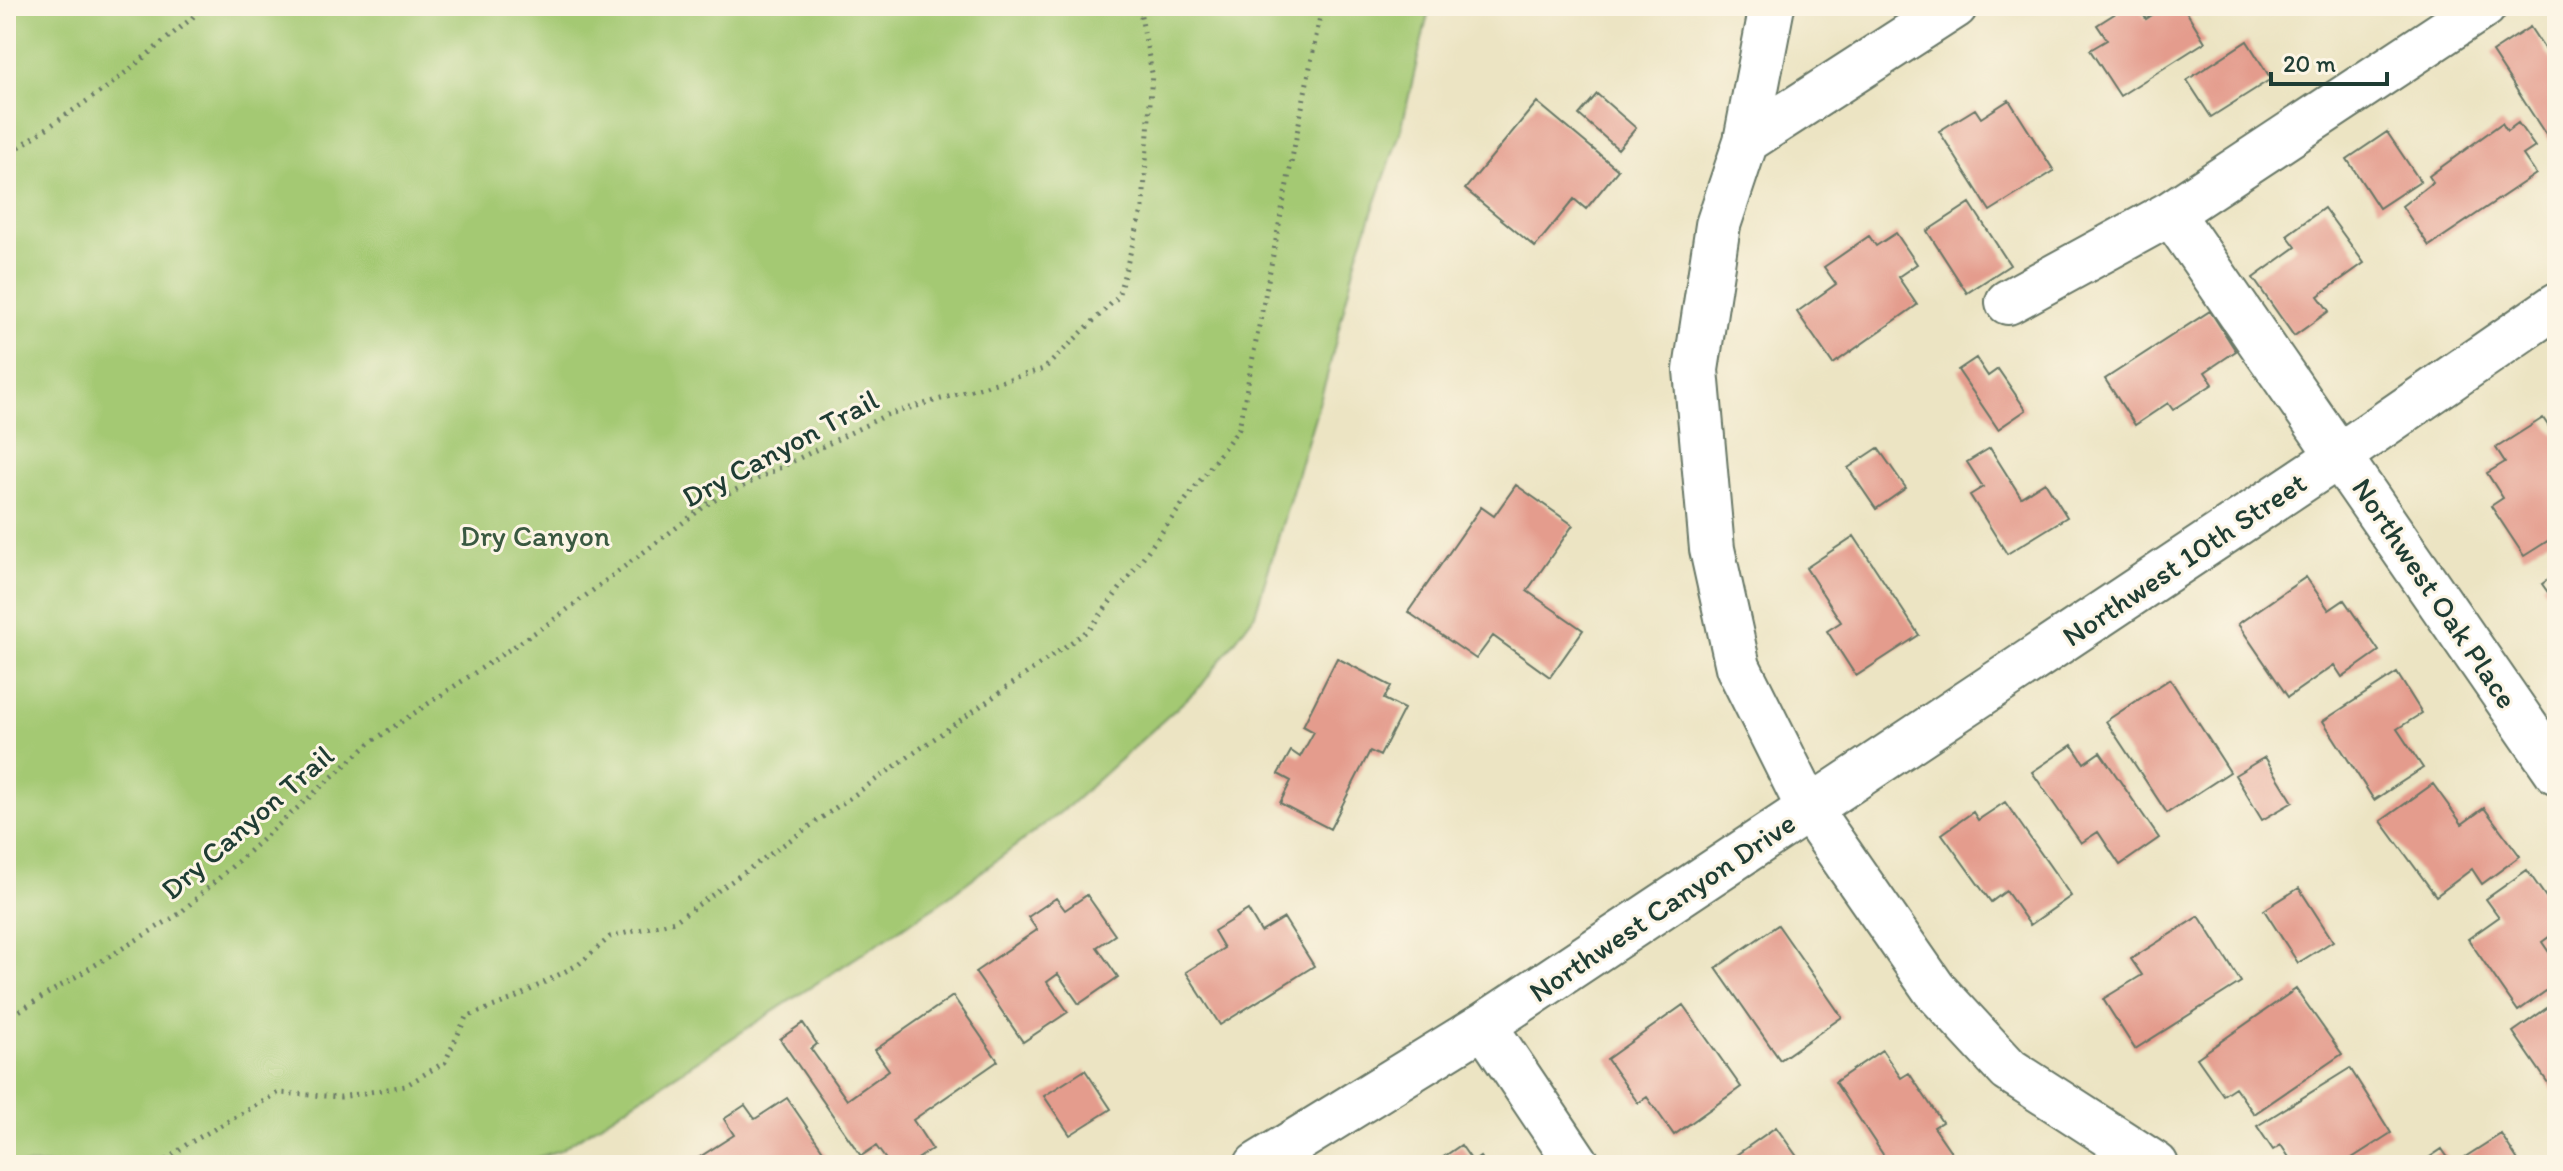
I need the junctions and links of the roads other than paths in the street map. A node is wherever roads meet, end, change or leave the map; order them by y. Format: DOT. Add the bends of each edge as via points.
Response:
graph roads {
  1 [pos="1772,6"];
  2 [pos="1955,6"];
  3 [pos="2484,6"];
  4 [pos="1746,141"];
  5 [pos="2171,213"];
  6 [pos="2008,302"];
  7 [pos="2557,305"];
  8 [pos="2340,455"];
  9 [pos="2557,772"];
  10 [pos="1809,809"];
  11 [pos="1484,1025"];
  12 [pos="1257,1165"];
  13 [pos="1578,1165"];
  14 [pos="2156,1165"];
  1 -- 4 [label="street, Northwest Canyon Drive"];
  2 -- 4 [label="street"];
  3 -- 5 [label="street"];
  4 -- 10 [label="street, Northwest Canyon Drive" via="1718,225 1696,370 1712,549 1738,667"];
  5 -- 6 [label="street"];
  5 -- 8 [label="street, Northwest Oak Place"];
  7 -- 8 [label="street, Northwest 10th Street"];
  8 -- 9 [label="street, Northwest Oak Place"];
  8 -- 10 [label="street, Northwest 10th Street"];
  10 -- 11 [label="street, Northwest Canyon Drive"];
  10 -- 14 [label="street" via="1934,989 2009,1070"];
  11 -- 12 [label="street, Northwest Canyon Drive"];
  11 -- 13 [label="street"];
}
